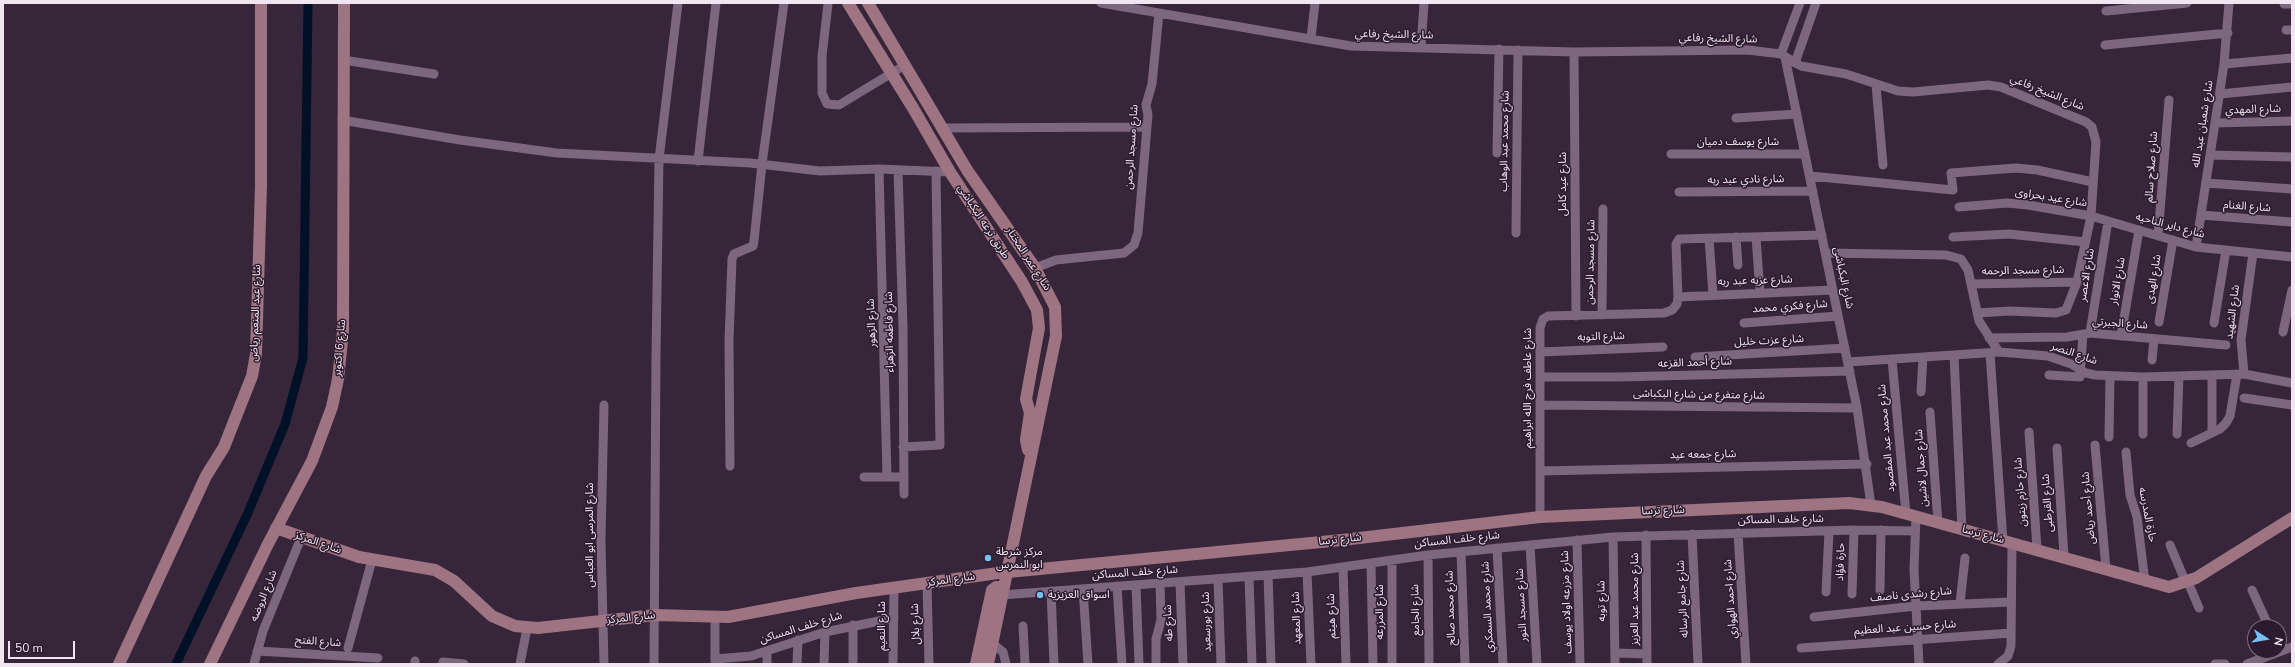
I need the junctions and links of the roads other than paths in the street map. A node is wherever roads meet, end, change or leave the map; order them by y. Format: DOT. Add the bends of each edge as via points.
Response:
graph roads {
  1 [pos="261,3"];
  2 [pos="344,3"];
  3 [pos="678,3"];
  4 [pos="716,3"];
  5 [pos="784,3"];
  6 [pos="848,3"];
  7 [pos="868,3"];
  8 [pos="1100,3"];
  9 [pos="1315,3"];
  10 [pos="1424,3"];
  11 [pos="1800,3"];
  12 [pos="1816,3"];
  13 [pos="2187,3"];
  14 [pos="2229,3"];
  15 [pos="828,4"];
  16 [pos="2106,11"];
  17 [pos="1159,13"];
  18 [pos="2228,33"];
  19 [pos="1311,38"];
  20 [pos="2106,45"];
  21 [pos="1421,47"];
  22 [pos="1499,49"];
  23 [pos="1518,50"];
  24 [pos="1574,52"];
  25 [pos="1783,56"];
  26 [pos="2292,58"];
  27 [pos="343,60"];
  28 [pos="1795,63"];
  29 [pos="2224,64"];
  30 [pos="899,69"];
  31 [pos="434,74"];
  32 [pos="1876,85"];
  33 [pos="2292,87"];
  34 [pos="2220,94"];
  35 [pos="2169,100"];
  36 [pos="919,104"];
  37 [pos="1797,114"];
  38 [pos="1736,118"];
  39 [pos="342,120"];
  40 [pos="2292,121"];
  41 [pos="2215,123"];
  42 [pos="1146,127"];
  43 [pos="942,128"];
  44 [pos="1497,153"];
  45 [pos="1671,154"];
  46 [pos="1805,154"];
  47 [pos="2210,155"];
  48 [pos="2292,157"];
  49 [pos="659,159"];
  50 [pos="698,161"];
  51 [pos="762,164"];
  52 [pos="1883,165"];
  53 [pos="879,169"];
  54 [pos="898,170"];
  55 [pos="936,171"];
  56 [pos="958,174"];
  57 [pos="1810,176"];
  58 [pos="2093,182"];
  59 [pos="2206,183"];
  60 [pos="2292,189"];
  61 [pos="1813,191"];
  62 [pos="1679,192"];
  63 [pos="1959,207"];
  64 [pos="1603,209"];
  65 [pos="2201,215"];
  66 [pos="2091,216"];
  67 [pos="2108,221"];
  68 [pos="2292,222"];
  69 [pos="2139,230"];
  70 [pos="1516,233"];
  71 [pos="1822,235"];
  72 [pos="2158,236"];
  73 [pos="1736,237"];
  74 [pos="1756,237"];
  75 [pos="1953,237"];
  76 [pos="1709,238"];
  77 [pos="2173,240"];
  78 [pos="2085,242"];
  79 [pos="2196,247"];
  80 [pos="2226,250"];
  81 [pos="1826,253"];
  82 [pos="2253,253"];
  83 [pos="2292,258"];
  84 [pos="1738,265"];
  85 [pos="1035,268"];
  86 [pos="2076,282"];
  87 [pos="1971,284"];
  88 [pos="1833,290"];
  89 [pos="2292,290"];
  90 [pos="1760,293"];
  91 [pos="1713,295"];
  92 [pos="1678,296"];
  93 [pos="1977,313"];
  94 [pos="1602,315"];
  95 [pos="1576,316"];
  96 [pos="1838,316"];
  97 [pos="2159,322"];
  98 [pos="1744,323"];
  99 [pos="2214,323"];
  100 [pos="2283,332"];
  101 [pos="2086,334"];
  102 [pos="2121,336"];
  103 [pos="1989,338"];
  104 [pos="2154,339"];
  105 [pos="2226,345"];
  106 [pos="1663,347"];
  107 [pos="1845,348"];
  108 [pos="1540,352"];
  109 [pos="1995,352"];
  110 [pos="1954,355"];
  111 [pos="1695,357"];
  112 [pos="1923,357"];
  113 [pos="1892,359"];
  114 [pos="2152,360"];
  115 [pos="1849,366"];
  116 [pos="2081,370"];
  117 [pos="2240,374"];
  118 [pos="2049,375"];
  119 [pos="2212,375"];
  120 [pos="2110,376"];
  121 [pos="2179,376"];
  122 [pos="1540,377"];
  123 [pos="2143,377"];
  124 [pos="2292,382"];
  125 [pos="1921,392"];
  126 [pos="2244,398"];
  127 [pos="604,405"];
  128 [pos="1540,405"];
  129 [pos="2292,405"];
  130 [pos="1857,408"];
  131 [pos="1930,412"];
  132 [pos="2029,432"];
  133 [pos="2212,433"];
  134 [pos="2142,434"];
  135 [pos="2177,434"];
  136 [pos="2109,436"];
  137 [pos="2191,443"];
  138 [pos="2095,445"];
  139 [pos="903,447"];
  140 [pos="2057,448"];
  141 [pos="2126,452"];
  142 [pos="1030,460"];
  143 [pos="1867,464"];
  144 [pos="730,466"];
  145 [pos="1540,471"];
  146 [pos="864,477"];
  147 [pos="887,477"];
  148 [pos="904,477"];
  149 [pos="904,494"];
  150 [pos="1871,505"];
  151 [pos="1911,516"];
  152 [pos="1540,517"];
  153 [pos="2292,518"];
  154 [pos="1938,523"];
  155 [pos="276,528"];
  156 [pos="1854,530"];
  157 [pos="1881,530"];
  158 [pos="1962,530"];
  159 [pos="1829,531"];
  160 [pos="1915,531"];
  161 [pos="1738,533"];
  162 [pos="1646,534"];
  163 [pos="1692,534"];
  164 [pos="1613,537"];
  165 [pos="301,538"];
  166 [pos="1577,540"];
  167 [pos="2008,542"];
  168 [pos="1530,544"];
  169 [pos="2170,545"];
  170 [pos="1497,548"];
  171 [pos="2037,549"];
  172 [pos="1461,552"];
  173 [pos="1428,555"];
  174 [pos="2064,556"];
  175 [pos="1965,558"];
  176 [pos="372,560"];
  177 [pos="1392,560"];
  178 [pos="1371,563"];
  179 [pos="1343,567"];
  180 [pos="2106,569"];
  181 [pos="1007,572"];
  182 [pos="1307,572"];
  183 [pos="1268,575"];
  184 [pos="1249,577"];
  185 [pos="1218,579"];
  186 [pos="1180,582"];
  187 [pos="2145,582"];
  188 [pos="2187,582"];
  189 [pos="927,583"];
  190 [pos="1160,583"];
  191 [pos="1136,585"];
  192 [pos="1117,586"];
  193 [pos="894,588"];
  194 [pos="1083,589"];
  195 [pos="1880,590"];
  196 [pos="2252,590"];
  197 [pos="1002,591"];
  198 [pos="1050,591"];
  199 [pos="1826,592"];
  200 [pos="1852,594"];
  201 [pos="2011,602"];
  202 [pos="1960,603"];
  203 [pos="1916,606"];
  204 [pos="2199,608"];
  205 [pos="655,615"];
  206 [pos="715,617"];
  207 [pos="1814,617"];
  208 [pos="894,618"];
  209 [pos="2265,619"];
  210 [pos="603,621"];
  211 [pos="853,625"];
  212 [pos="1023,626"];
  213 [pos="527,628"];
  214 [pos="825,632"];
  215 [pos="2011,633"];
  216 [pos="1918,639"];
  217 [pos="798,640"];
  218 [pos="992,643"];
  219 [pos="348,648"];
  220 [pos="1801,648"];
  221 [pos="257,650"];
  222 [pos="767,652"];
  223 [pos="1615,652"];
  224 [pos="1647,654"];
  225 [pos="378,659"];
  226 [pos="2260,659"];
  227 [pos="715,661"];
  228 [pos="736,661"];
  229 [pos="443,662"];
  230 [pos="119,664"];
  231 [pos="210,664"];
  232 [pos="254,664"];
  233 [pos="458,664"];
  234 [pos="520,664"];
  235 [pos="604,664"];
  236 [pos="654,664"];
  237 [pos="767,664"];
  238 [pos="797,664"];
  239 [pos="824,664"];
  240 [pos="853,664"];
  241 [pos="893,664"];
  242 [pos="929,664"];
  243 [pos="976,664"];
  244 [pos="988,664"];
  245 [pos="1006,664"];
  246 [pos="1025,664"];
  247 [pos="1054,664"];
  248 [pos="1088,664"];
  249 [pos="1122,664"];
  250 [pos="1139,664"];
  251 [pos="1156,664"];
  252 [pos="1183,664"];
  253 [pos="1221,664"];
  254 [pos="1252,664"];
  255 [pos="1271,664"];
  256 [pos="1310,664"];
  257 [pos="1346,664"];
  258 [pos="1373,664"];
  259 [pos="1392,664"];
  260 [pos="1429,664"];
  261 [pos="1465,664"];
  262 [pos="1503,664"];
  263 [pos="1537,664"];
  264 [pos="1580,664"];
  265 [pos="1615,664"];
  266 [pos="1647,664"];
  267 [pos="1698,664"];
  268 [pos="1746,664"];
  269 [pos="1919,664"];
  270 [pos="1998,664"];
  271 [pos="2215,664"];
  272 [pos="2225,664"];
  273 [pos="2247,664"];
  1 -- 230 [label="main road, شارع عبد المنعم رياض" via="261,185 256,354 252,376 224,448 206,476"];
  2 -- 27 [label="main road, شارع 6 اكتوبر"];
  3 -- 49 [label="street"];
  4 -- 50 [label="street"];
  5 -- 51 [label="street"];
  6 -- 30 [label="main road"];
  7 -- 30 [label="main road, شارع عمر المختار"];
  8 -- 17 [label="street, شارع الشيخ رفاعي"];
  9 -- 19 [label="street"];
  10 -- 21 [label="street"];
  11 -- 25 [label="street"];
  12 -- 28 [label="street"];
  13 -- 16 [label="street"];
  14 -- 18 [label="street, شارع شعبان عبد الله"];
  15 -- 30 [label="street" via="822,56 822,93 827,104 839,105"];
  17 -- 19 [label="street, شارع الشيخ رفاعي"];
  17 -- 42 [label="street, شارع مسجد الرحمن" via="1152,84 1146,105"];
  18 -- 20 [label="street"];
  18 -- 29 [label="street, شارع شعبان عبد الله"];
  19 -- 21 [label="street, شارع الشيخ رفاعي" via="1350,46"];
  21 -- 22 [label="street, شارع الشيخ رفاعي"];
  22 -- 23 [label="street, شارع الشيخ رفاعي"];
  22 -- 44 [label="street"];
  23 -- 24 [label="street, شارع الشيخ رفاعي"];
  23 -- 70 [label="street, شارع محمد عبد الوهاب"];
  24 -- 25 [label="street, شارع الشيخ رفاعي" via="1730,49"];
  24 -- 95 [label="street, شارع عيد كامل"];
  25 -- 28 [label="street, شارع الشيخ رفاعي"];
  25 -- 37 [label="street, شارع البكباشى"];
  26 -- 29 [label="street"];
  27 -- 31 [label="street"];
  27 -- 39 [label="main road, شارع 6 اكتوبر"];
  28 -- 32 [label="street, شارع الشيخ رفاعي" via="1846,74"];
  29 -- 34 [label="street, شارع شعبان عبد الله"];
  30 -- 36 [label="main road, شارع عمر المختار"];
  32 -- 52 [label="street"];
  32 -- 58 [label="street, شارع الشيخ رفاعي" via="1913,92 1988,85 2001,87 2086,122 2096,134"];
  33 -- 34 [label="street"];
  34 -- 41 [label="street, شارع شعبان عبد الله"];
  35 -- 72 [label="street, شارع صلاح سالم"];
  36 -- 43 [label="main road, شارع عمر المختار"];
  36 -- 56 [label="main road, طريق ترعه البكباشي"];
  37 -- 38 [label="street"];
  37 -- 46 [label="street, شارع البكباشى"];
  39 -- 49 [label="street" via="557,153"];
  39 -- 155 [label="main road, شارع 6 اكتوبر" via="343,331 338,378 332,407 320,440"];
  40 -- 41 [label="street, شارع المهدي"];
  41 -- 47 [label="street, شارع شعبان عبد الله"];
  42 -- 43 [label="street"];
  42 -- 85 [label="street, شارع مسجد الرحمن" via="1137,238 1130,250 1124,253 1056,260"];
  43 -- 56 [label="main road, شارع عمر المختار"];
  45 -- 46 [label="street, شارع يوسف دميان"];
  46 -- 57 [label="street, شارع البكباشى"];
  47 -- 48 [label="street"];
  47 -- 59 [label="street, شارع شعبان عبد الله"];
  49 -- 50 [label="street"];
  49 -- 205 [label="street"];
  50 -- 51 [label="street"];
  51 -- 53 [label="street" via="820,172"];
  51 -- 144 [label="street" via="753,246 734,254 732,259 729,341"];
  53 -- 54 [label="street"];
  53 -- 147 [label="street, شارع الزهور"];
  54 -- 55 [label="street"];
  54 -- 139 [label="street, شارع فاطمه الزهراء" via="903,326"];
  55 -- 56 [label="street"];
  55 -- 139 [label="street" via="940,445"];
  56 -- 85 [label="main road, شارع عمر المختار"];
  56 -- 142 [label="main road, طريق ترعه البكباشي" via="1022,282 1039,316 1039,334 1026,399 1030,413 1026,440"];
  57 -- 58 [label="street" via="1953,190 1951,173 2016,168"];
  57 -- 61 [label="street, شارع البكباشى"];
  58 -- 66 [label="street, شارع الشيخ رفاعي"];
  59 -- 60 [label="street"];
  59 -- 65 [label="street, شارع شعبان عبد الله"];
  61 -- 62 [label="street, شارع نادي عبد ربه"];
  61 -- 71 [label="street, شارع البكباشى"];
  63 -- 66 [label="street, شارع عيد بحراوى" via="2018,203"];
  64 -- 94 [label="street, شارع مسجد الرحمن"];
  65 -- 68 [label="street, شارع الغنام"];
  65 -- 79 [label="street, شارع شعبان عبد الله"];
  66 -- 67 [label="street, شارع داير الناحيه"];
  66 -- 78 [label="street, شارع الشيخ رفاعي"];
  67 -- 69 [label="street, شارع داير الناحيه"];
  67 -- 101 [label="street, شارع الاعصر"];
  69 -- 72 [label="street, شارع داير الناحيه"];
  69 -- 102 [label="street, شارع الانوار"];
  71 -- 74 [label="street"];
  71 -- 81 [label="street, شارع البكباشى"];
  72 -- 77 [label="street, شارع داير الناحيه"];
  73 -- 74 [label="street"];
  73 -- 76 [label="street"];
  73 -- 84 [label="street"];
  74 -- 90 [label="street"];
  75 -- 78 [label="street" via="2016,234"];
  76 -- 91 [label="street"];
  76 -- 92 [label="street" via="1682,238 1677,241"];
  77 -- 79 [label="street, شارع داير الناحيه"];
  77 -- 97 [label="street, شارع الهدى"];
  78 -- 86 [label="street, شارع الشيخ رفاعي"];
  79 -- 80 [label="street, شارع داير الناحيه"];
  80 -- 82 [label="street, شارع داير الناحيه"];
  80 -- 99 [label="street"];
  81 -- 87 [label="street" via="1954,256 1966,264"];
  81 -- 88 [label="street, شارع البكباشى"];
  82 -- 83 [label="street, شارع داير الناحيه"];
  82 -- 117 [label="street, شارع الشهيد" via="2241,340"];
  85 -- 142 [label="main road, شارع عمر المختار" via="1052,297 1057,325"];
  86 -- 87 [label="street, شارع مسجد الرحمه"];
  86 -- 93 [label="street, شارع الشيخ رفاعي" via="2069,305 2061,313"];
  87 -- 93 [label="street"];
  88 -- 90 [label="street, شارع عزبه عبد ربه"];
  88 -- 96 [label="street, شارع البكباشى"];
  89 -- 100 [label="street"];
  90 -- 91 [label="street, شارع عزبه عبد ربه"];
  91 -- 92 [label="street, شارع عزبه عبد ربه"];
  92 -- 94 [label="street, شارع عاطف فرج الله ابراهيم" via="1677,304 1672,310 1664,313"];
  93 -- 103 [label="street"];
  94 -- 95 [label="street, شارع عاطف فرج الله ابراهيم"];
  95 -- 108 [label="street, شارع عاطف فرج الله ابراهيم" via="1544,318 1540,323"];
  96 -- 98 [label="street, شارع فكري محمد"];
  96 -- 107 [label="street, شارع البكباشى"];
  101 -- 102 [label="street, شارع الجبرتي"];
  101 -- 103 [label="street, شارع الجبرتي" via="2067,337"];
  101 -- 116 [label="street, شارع الاعصر"];
  102 -- 104 [label="street, شارع الجبرتي"];
  103 -- 109 [label="street"];
  104 -- 105 [label="street, شارع الجبرتي"];
  104 -- 114 [label="street"];
  106 -- 108 [label="street, شارع التوبه"];
  107 -- 111 [label="street, شارع عزت خليل"];
  107 -- 115 [label="street, شارع البكباشى"];
  108 -- 122 [label="street, شارع عاطف فرج الله ابراهيم"];
  109 -- 110 [label="street, شارع النصر"];
  109 -- 116 [label="street, شارع النصر" via="2048,356"];
  109 -- 167 [label="street"];
  110 -- 112 [label="street, شارع النصر"];
  110 -- 158 [label="street"];
  112 -- 113 [label="street, شارع النصر"];
  112 -- 125 [label="street"];
  113 -- 115 [label="street, شارع النصر"];
  113 -- 151 [label="street, شارع محمد عبد المقصود"];
  115 -- 122 [label="street, شارع أحمد القزعه" via="1620,377"];
  115 -- 130 [label="street, شارع البكباشى"];
  116 -- 118 [label="street" via="2078,378"];
  116 -- 120 [label="street, شارع النصر" via="2090,374"];
  117 -- 119 [label="street, شارع النصر"];
  117 -- 124 [label="street, شارع النصر"];
  117 -- 133 [label="street, شارع الشهيد" via="2230,416 2223,426"];
  119 -- 121 [label="street, شارع النصر"];
  119 -- 133 [label="street"];
  120 -- 123 [label="street, شارع النصر"];
  120 -- 136 [label="street"];
  121 -- 123 [label="street, شارع النصر"];
  121 -- 135 [label="street"];
  122 -- 128 [label="street, شارع عاطف فرج الله ابراهيم"];
  123 -- 134 [label="street"];
  126 -- 129 [label="street"];
  127 -- 210 [label="street, شارع المرسى ابو العباس" via="601,541"];
  128 -- 130 [label="street, شارع متفرع من شارع البكباشى"];
  128 -- 145 [label="street, شارع عاطف فرج الله ابراهيم"];
  130 -- 143 [label="street, شارع البكباشى"];
  131 -- 154 [label="street, شارع جمال لاشين"];
  132 -- 171 [label="street, شارع حازم زيتون"];
  133 -- 137 [label="street, شارع الشهيد"];
  138 -- 180 [label="street, شارع أحمد رياض"];
  139 -- 148 [label="street, شارع فاطمه الزهراء"];
  140 -- 174 [label="street, شارع القرطبى"];
  141 -- 187 [label="street, حارة المدرسه" via="2130,495 2137,518"];
  142 -- 181 [label="main road, شارع عمر المختار"];
  143 -- 145 [label="street, شارع جمعه عيد"];
  143 -- 150 [label="street, شارع البكباشى"];
  145 -- 152 [label="street, شارع عاطف فرج الله ابراهيم"];
  146 -- 147 [label="street"];
  147 -- 148 [label="street"];
  148 -- 149 [label="street, شارع فاطمه الزهراء"];
  150 -- 151 [label="main road, شارع ترسا"];
  150 -- 152 [label="main road, شارع ترسا" via="1849,503"];
  151 -- 154 [label="main road, شارع ترسا"];
  151 -- 160 [label="street, شارع محمد عبد المقصود"];
  152 -- 181 [label="main road, شارع ترسا" via="1342,540"];
  153 -- 188 [label="main road, شارع ترسا"];
  154 -- 158 [label="main road, شارع ترسا"];
  155 -- 165 [label="main road, شارع المركز"];
  155 -- 231 [label="main road, شارع 6 اكتوبر"];
  156 -- 157 [label="street, شارع خلف المساكن"];
  156 -- 159 [label="street, شارع خلف المساكن"];
  156 -- 200 [label="street, حارة فؤاد"];
  157 -- 160 [label="street, شارع خلف المساكن"];
  157 -- 195 [label="street"];
  158 -- 167 [label="main road, شارع ترسا"];
  159 -- 161 [label="street, شارع خلف المساكن"];
  159 -- 199 [label="street"];
  160 -- 203 [label="street, شارع محمد عبد المقصود"];
  161 -- 163 [label="street, شارع خلف المساكن"];
  161 -- 268 [label="street, شارع احمد الهواري"];
  162 -- 163 [label="street, شارع خلف المساكن"];
  162 -- 164 [label="street, شارع خلف المساكن"];
  162 -- 224 [label="street, شارع محمد عبد العزيز"];
  163 -- 267 [label="street, شارع جامع الرساله"];
  164 -- 166 [label="street, شارع خلف المساكن"];
  164 -- 223 [label="street, شارع توبه"];
  165 -- 176 [label="main road, شارع المركز"];
  165 -- 221 [label="street, شارع الروضه"];
  166 -- 168 [label="street, شارع خلف المساكن"];
  166 -- 264 [label="street, شارع مزرعه اولاد يوسف"];
  167 -- 171 [label="main road, شارع ترسا"];
  167 -- 201 [label="street"];
  168 -- 170 [label="street, شارع خلف المساكن"];
  168 -- 263 [label="street, شارع مسجد النور"];
  169 -- 188 [label="street"];
  170 -- 172 [label="street, شارع خلف المساكن"];
  170 -- 262 [label="street, شارع محمد السمكري"];
  171 -- 174 [label="main road, شارع ترسا"];
  172 -- 173 [label="street, شارع خلف المساكن"];
  172 -- 261 [label="street, شارع محمد صالح"];
  173 -- 177 [label="street, شارع خلف المساكن"];
  173 -- 260 [label="street, شارع الجامع"];
  174 -- 180 [label="main road, شارع ترسا"];
  175 -- 202 [label="street"];
  176 -- 213 [label="main road, شارع المركز" via="435,570 454,581 492,616 503,622"];
  176 -- 219 [label="street"];
  177 -- 178 [label="street, شارع خلف المساكن"];
  177 -- 259 [label="street, شارع المزرعه"];
  178 -- 179 [label="street, شارع خلف المساكن"];
  178 -- 258 [label="street"];
  179 -- 182 [label="street, شارع خلف المساكن"];
  179 -- 257 [label="street, شارع هيثم"];
  180 -- 187 [label="main road, شارع ترسا"];
  181 -- 189 [label="main road, شارع المركز"];
  181 -- 197 [label="main road, شارع عمر المختار"];
  182 -- 183 [label="street, شارع خلف المساكن"];
  182 -- 256 [label="street, شارع المعهد"];
  183 -- 184 [label="street, شارع خلف المساكن"];
  183 -- 255 [label="street"];
  184 -- 185 [label="street, شارع خلف المساكن"];
  184 -- 254 [label="street"];
  185 -- 186 [label="street, شارع خلف المساكن"];
  185 -- 253 [label="street, شارع بورسعيد"];
  186 -- 190 [label="street, شارع خلف المساكن"];
  186 -- 252 [label="street, شارع طه"];
  187 -- 188 [label="main road, شارع ترسا" via="2169,587"];
  188 -- 204 [label="street"];
  189 -- 193 [label="main road, شارع المركز"];
  189 -- 242 [label="street, شارع بلال"];
  190 -- 191 [label="street, شارع خلف المساكن"];
  190 -- 251 [label="street" via="1161,620 1156,639"];
  191 -- 192 [label="street, شارع خلف المساكن"];
  191 -- 250 [label="street"];
  192 -- 194 [label="street, شارع خلف المساكن"];
  192 -- 249 [label="street"];
  193 -- 206 [label="main road, شارع المركز" via="791,603 742,615"];
  193 -- 208 [label="street, شارع النعيم"];
  194 -- 198 [label="street, شارع خلف المساكن"];
  194 -- 248 [label="street"];
  196 -- 209 [label="street"];
  197 -- 198 [label="street, شارع خلف المساكن"];
  197 -- 218 [label="main road, شارع عمر المختار"];
  197 -- 243 [label="main road" via="996,587 992,590"];
  198 -- 247 [label="street"];
  201 -- 202 [label="street, شارع رشدى ناصف"];
  201 -- 215 [label="street"];
  202 -- 203 [label="street, شارع رشدى ناصف"];
  203 -- 207 [label="street, شارع رشدى ناصف"];
  203 -- 216 [label="street, شارع محمد عبد المقصود"];
  205 -- 206 [label="main road, شارع المركز"];
  205 -- 210 [label="main road, شارع المركز"];
  205 -- 236 [label="street"];
  206 -- 227 [label="street"];
  208 -- 211 [label="street, شارع خلف المساكن"];
  208 -- 241 [label="street, شارع النعيم"];
  210 -- 213 [label="main road, شارع المركز"];
  210 -- 235 [label="street, شارع المرسى ابو العباس"];
  211 -- 214 [label="street, شارع خلف المساكن"];
  211 -- 240 [label="street"];
  212 -- 246 [label="street"];
  213 -- 234 [label="street"];
  214 -- 217 [label="street, شارع خلف المساكن"];
  214 -- 239 [label="street"];
  215 -- 216 [label="street, شارع حسين عبد العظيم"];
  215 -- 270 [label="street" via="2010,651"];
  216 -- 220 [label="street, شارع حسين عبد العظيم"];
  216 -- 269 [label="street, شارع محمد عبد المقصود"];
  217 -- 222 [label="street, شارع خلف المساكن"];
  217 -- 238 [label="street"];
  218 -- 244 [label="main road, شارع عمر المختار"];
  218 -- 245 [label="street" via="1003,652"];
  221 -- 225 [label="street, شارع الفتح"];
  221 -- 232 [label="street, شارع الروضه"];
  222 -- 228 [label="street, شارع خلف المساكن"];
  222 -- 237 [label="street"];
  223 -- 224 [label="street"];
  223 -- 265 [label="street, شارع توبه"];
  224 -- 266 [label="street, شارع محمد عبد العزيز"];
  226 -- 273 [label="street"];
  227 -- 228 [label="street, شارع خلف المساكن"];
  229 -- 233 [label="street"];
  271 -- 272 [label="street"];
}
